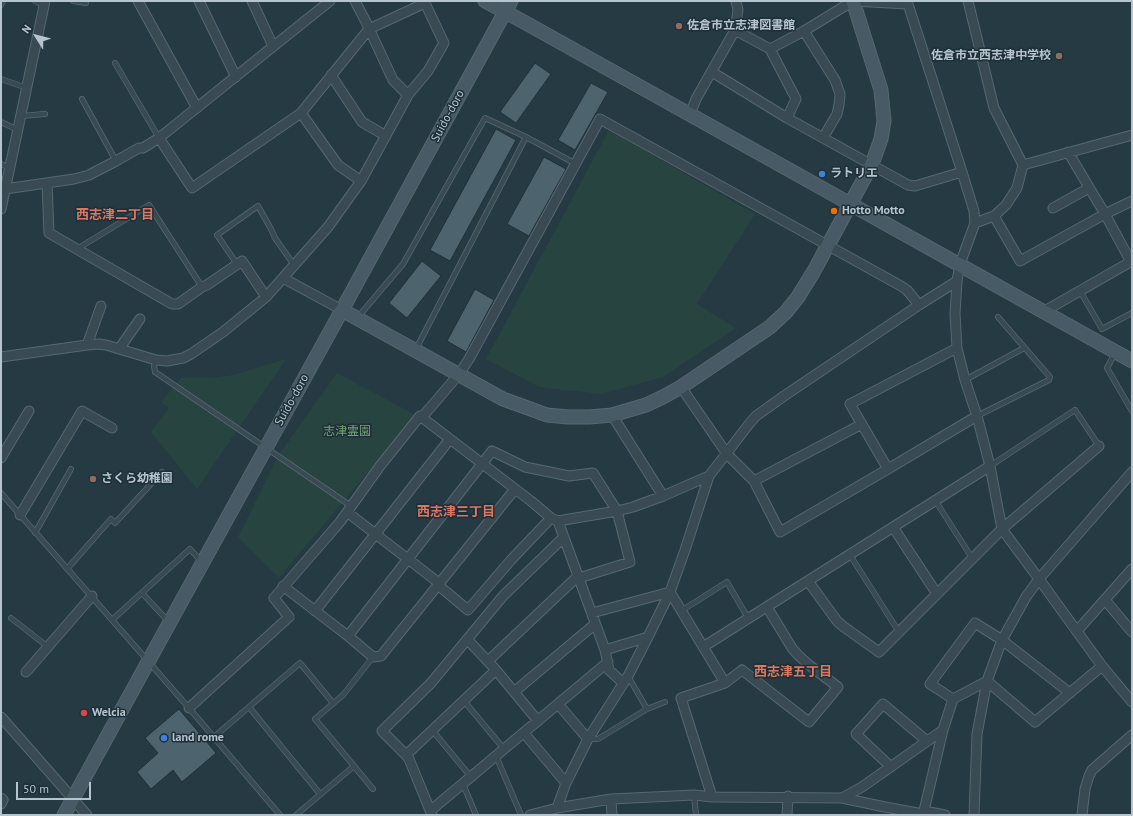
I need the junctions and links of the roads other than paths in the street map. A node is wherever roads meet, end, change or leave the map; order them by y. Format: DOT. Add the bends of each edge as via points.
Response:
graph roads {
  1 [pos="4,1"];
  2 [pos="34,1"];
  3 [pos="73,1"];
  4 [pos="138,1"];
  5 [pos="200,1"];
  6 [pos="252,1"];
  7 [pos="330,1"];
  8 [pos="355,1"];
  9 [pos="485,1"];
  10 [pos="853,1"];
  11 [pos="968,1"];
  12 [pos="737,2"];
  13 [pos="908,2"];
  14 [pos="44,3"];
  15 [pos="86,3"];
  16 [pos="1,5"];
  17 [pos="508,7"];
  18 [pos="369,29"];
  19 [pos="735,30"];
  20 [pos="804,31"];
  21 [pos="273,46"];
  22 [pos="770,49"];
  23 [pos="115,63"];
  24 [pos="712,72"];
  25 [pos="331,75"];
  26 [pos="236,77"];
  27 [pos="1,79"];
  28 [pos="27,88"];
  29 [pos="408,95"];
  30 [pos="82,99"];
  31 [pos="197,108"];
  32 [pos="301,113"];
  33 [pos="45,114"];
  34 [pos="690,115"];
  35 [pos="21,116"];
  36 [pos="787,118"];
  37 [pos="1,122"];
  38 [pos="18,130"];
  39 [pos="1132,135"];
  40 [pos="386,136"];
  41 [pos="526,137"];
  42 [pos="159,138"];
  43 [pos="823,138"];
  44 [pos="1068,152"];
  45 [pos="116,161"];
  46 [pos="576,164"];
  47 [pos="872,164"];
  48 [pos="1023,165"];
  49 [pos="5,166"];
  50 [pos="962,172"];
  51 [pos="361,181"];
  52 [pos="47,183"];
  53 [pos="1089,188"];
  54 [pos="6,189"];
  55 [pos="1132,201"];
  56 [pos="851,204"];
  57 [pos="1,208"];
  58 [pos="1053,208"];
  59 [pos="1104,214"];
  60 [pos="994,216"];
  61 [pos="975,223"];
  62 [pos="829,245"];
  63 [pos="77,249"];
  64 [pos="1131,262"];
  65 [pos="237,264"];
  66 [pos="960,264"];
  67 [pos="295,265"];
  68 [pos="284,278"];
  69 [pos="956,281"];
  70 [pos="202,287"];
  71 [pos="1080,291"];
  72 [pos="266,297"];
  73 [pos="920,305"];
  74 [pos="101,306"];
  75 [pos="342,310"];
  76 [pos="1043,312"];
  77 [pos="1132,313"];
  78 [pos="357,318"];
  79 [pos="998,318"];
  80 [pos="140,319"];
  81 [pos="87,345"];
  82 [pos="957,348"];
  83 [pos="1024,348"];
  84 [pos="119,349"];
  85 [pos="415,350"];
  86 [pos="1115,352"];
  87 [pos="1,357"];
  88 [pos="156,360"];
  89 [pos="1132,362"];
  90 [pos="459,374"];
  91 [pos="965,380"];
  92 [pos="681,387"];
  93 [pos="29,411"];
  94 [pos="1132,411"];
  95 [pos="612,415"];
  96 [pos="420,416"];
  97 [pos="977,416"];
  98 [pos="862,424"];
  99 [pos="112,428"];
  100 [pos="450,439"];
  101 [pos="1099,446"];
  102 [pos="266,447"];
  103 [pos="727,454"];
  104 [pos="1,458"];
  105 [pos="482,464"];
  106 [pos="990,466"];
  107 [pos="71,469"];
  108 [pos="888,469"];
  109 [pos="162,472"];
  110 [pos="1132,472"];
  111 [pos="709,476"];
  112 [pos="754,481"];
  113 [pos="515,489"];
  114 [pos="1,493"];
  115 [pos="664,496"];
  116 [pos="935,500"];
  117 [pos="349,509"];
  118 [pos="617,511"];
  119 [pos="20,516"];
  120 [pos="554,520"];
  121 [pos="893,527"];
  122 [pos="1002,530"];
  123 [pos="35,533"];
  124 [pos="375,534"];
  125 [pos="564,538"];
  126 [pos="850,555"];
  127 [pos="972,558"];
  128 [pos="408,559"];
  129 [pos="203,563"];
  130 [pos="67,569"];
  131 [pos="1132,569"];
  132 [pos="578,577"];
  133 [pos="1040,579"];
  134 [pos="808,581"];
  135 [pos="439,584"];
  136 [pos="283,586"];
  137 [pos="670,592"];
  138 [pos="142,593"];
  139 [pos="937,594"];
  140 [pos="92,596"];
  141 [pos="1105,600"];
  142 [pos="767,607"];
  143 [pos="315,611"];
  144 [pos="681,611"];
  145 [pos="592,614"];
  146 [pos="10,618"];
  147 [pos="748,618"];
  148 [pos="112,620"];
  149 [pos="170,622"];
  150 [pos="595,624"];
  151 [pos="900,632"];
  152 [pos="1078,632"];
  153 [pos="1132,632"];
  154 [pos="348,636"];
  155 [pos="648,638"];
  156 [pos="467,639"];
  157 [pos="1002,640"];
  158 [pos="48,646"];
  159 [pos="703,647"];
  160 [pos="605,650"];
  161 [pos="373,657"];
  162 [pos="488,661"];
  163 [pos="148,662"];
  164 [pos="608,662"];
  165 [pos="1102,666"];
  166 [pos="496,670"];
  167 [pos="26,672"];
  168 [pos="626,679"];
  169 [pos="987,681"];
  170 [pos="725,683"];
  171 [pos="514,692"];
  172 [pos="1070,693"];
  173 [pos="953,699"];
  174 [pos="464,701"];
  175 [pos="333,702"];
  176 [pos="665,702"];
  177 [pos="1132,702"];
  178 [pos="558,704"];
  179 [pos="249,707"];
  180 [pos="189,708"];
  181 [pos="647,709"];
  182 [pos="1,717"];
  183 [pos="538,721"];
  184 [pos="432,730"];
  185 [pos="943,730"];
  186 [pos="524,732"];
  187 [pos="1132,735"];
  188 [pos="214,737"];
  189 [pos="588,739"];
  190 [pos="927,741"];
  191 [pos="504,749"];
  192 [pos="406,755"];
  193 [pos="496,756"];
  194 [pos="354,766"];
  195 [pos="891,767"];
  196 [pos="471,777"];
  197 [pos="566,783"];
  198 [pos="463,784"];
  199 [pos="373,789"];
  200 [pos="320,794"];
  201 [pos="694,795"];
  202 [pos="712,796"];
  203 [pos="788,796"];
  204 [pos="1,798"];
  205 [pos="842,798"];
  206 [pos="73,799"];
  207 [pos="611,799"];
  208 [pos="1,804"];
  209 [pos="557,808"];
  210 [pos="572,810"];
  211 [pos="431,813"];
  212 [pos="924,813"];
  213 [pos="64,815"];
  214 [pos="87,815"];
  215 [pos="280,815"];
  216 [pos="296,815"];
  217 [pos="476,815"];
  218 [pos="521,815"];
  219 [pos="531,815"];
  220 [pos="612,815"];
  221 [pos="696,815"];
  222 [pos="786,815"];
  223 [pos="945,815"];
  224 [pos="974,815"];
  225 [pos="1082,815"];
  1 -- 16 [label="lane"];
  2 -- 14 [label="lane"];
  3 -- 15 [label="lane"];
  4 -- 31 [label="street"];
  5 -- 26 [label="street"];
  6 -- 21 [label="street"];
  7 -- 21 [label="street"];
  8 -- 18 [label="street"];
  9 -- 17 [label="street"];
  10 -- 13 [label="street"];
  10 -- 20 [label="street"];
  10 -- 47 [label="street" via="881,90 884,121"];
  11 -- 48 [label="street" via="994,108"];
  12 -- 19 [label="street"];
  13 -- 50 [label="street"];
  14 -- 28 [label="street"];
  17 -- 34 [label="street" via="524,22"];
  17 -- 75 [label="street, Suido-doro"];
  18 -- 25 [label="street"];
  18 -- 29 [label="street" via="393,80"];
  18 -- 29 [label="street" via="425,3 444,43 428,71"];
  19 -- 22 [label="street"];
  19 -- 24 [label="street"];
  20 -- 22 [label="street"];
  20 -- 43 [label="street" via="835,80 840,94 837,114"];
  21 -- 26 [label="street"];
  22 -- 36 [label="street" via="796,99"];
  23 -- 42 [label="lane"];
  24 -- 34 [label="street"];
  24 -- 36 [label="street"];
  25 -- 32 [label="street"];
  25 -- 40 [label="street" via="362,122"];
  26 -- 31 [label="street"];
  27 -- 28 [label="lane"];
  28 -- 35 [label="street"];
  29 -- 40 [label="street"];
  30 -- 45 [label="lane"];
  31 -- 42 [label="street"];
  32 -- 42 [label="street" via="192,188"];
  32 -- 51 [label="street" via="338,165"];
  33 -- 35 [label="lane"];
  34 -- 56 [label="street"];
  35 -- 38 [label="street"];
  36 -- 43 [label="street"];
  37 -- 38 [label="lane"];
  38 -- 49 [label="street"];
  39 -- 44 [label="street"];
  40 -- 51 [label="street"];
  41 -- 46 [label="lane"];
  41 -- 78 [label="lane" via="485,118 403,264"];
  41 -- 85 [label="lane"];
  42 -- 45 [label="street"];
  43 -- 47 [label="street"];
  44 -- 48 [label="street"];
  44 -- 53 [label="street"];
  45 -- 52 [label="street" via="89,175"];
  46 -- 62 [label="street" via="600,119"];
  46 -- 90 [label="street"];
  47 -- 50 [label="street" via="915,186"];
  47 -- 56 [label="street"];
  48 -- 60 [label="street" via="1017,188 1006,205"];
  49 -- 54 [label="street"];
  50 -- 61 [label="street"];
  51 -- 67 [label="street"];
  52 -- 54 [label="street"];
  52 -- 63 [label="street" via="49,233"];
  53 -- 58 [label="street"];
  53 -- 59 [label="street"];
  54 -- 57 [label="street"];
  55 -- 59 [label="street"];
  56 -- 62 [label="street"];
  56 -- 66 [label="street"];
  59 -- 60 [label="street" via="1020,262"];
  59 -- 64 [label="street"];
  60 -- 61 [label="street"];
  61 -- 66 [label="street"];
  62 -- 73 [label="street" via="901,286"];
  62 -- 92 [label="street" via="786,312 770,327"];
  63 -- 70 [label="street" via="172,304 178,304"];
  63 -- 70 [label="lane" via="149,205"];
  64 -- 71 [label="street"];
  65 -- 67 [label="lane" via="217,235 258,206 275,238"];
  65 -- 70 [label="street"];
  65 -- 72 [label="street" via="242,261"];
  66 -- 69 [label="street"];
  66 -- 76 [label="street"];
  67 -- 68 [label="street"];
  68 -- 72 [label="street"];
  68 -- 75 [label="street"];
  69 -- 73 [label="street"];
  69 -- 82 [label="street"];
  71 -- 76 [label="street"];
  71 -- 77 [label="lane" via="1102,329"];
  72 -- 88 [label="street" via="191,354 167,361"];
  73 -- 103 [label="street" via="756,416"];
  74 -- 81 [label="street"];
  75 -- 78 [label="street"];
  75 -- 102 [label="street, Suido-doro"];
  76 -- 86 [label="street"];
  78 -- 85 [label="street"];
  79 -- 83 [label="lane"];
  80 -- 84 [label="street"];
  81 -- 84 [label="street" via="99,344"];
  81 -- 87 [label="street"];
  82 -- 91 [label="street"];
  82 -- 98 [label="street" via="850,404"];
  83 -- 91 [label="lane"];
  83 -- 97 [label="lane" via="1050,377 1048,380"];
  84 -- 88 [label="street"];
  85 -- 90 [label="street"];
  86 -- 89 [label="street"];
  86 -- 94 [label="lane" via="1107,368"];
  88 -- 102 [label="lane" via="155,372"];
  90 -- 95 [label="street" via="503,399 547,415"];
  90 -- 96 [label="street"];
  91 -- 97 [label="street"];
  92 -- 95 [label="street" via="646,405"];
  92 -- 103 [label="street"];
  93 -- 104 [label="street"];
  95 -- 115 [label="street"];
  96 -- 100 [label="street"];
  96 -- 117 [label="street"];
  97 -- 106 [label="street"];
  97 -- 108 [label="street"];
  98 -- 108 [label="street"];
  98 -- 112 [label="street"];
  99 -- 119 [label="street" via="82,412"];
  100 -- 105 [label="street"];
  100 -- 124 [label="street"];
  101 -- 106 [label="lane" via="1075,410"];
  101 -- 122 [label="street"];
  102 -- 117 [label="lane"];
  102 -- 129 [label="street, Suido-doro"];
  103 -- 111 [label="street"];
  103 -- 112 [label="street"];
  105 -- 113 [label="street"];
  105 -- 118 [label="street" via="492,451 525,467 568,476 593,473"];
  105 -- 128 [label="street"];
  106 -- 116 [label="street"];
  106 -- 122 [label="street"];
  107 -- 123 [label="lane"];
  108 -- 112 [label="street" via="780,532"];
  109 -- 130 [label="lane" via="115,523 111,519"];
  110 -- 133 [label="street"];
  111 -- 115 [label="street"];
  111 -- 137 [label="street"];
  113 -- 120 [label="street"];
  113 -- 135 [label="street"];
  114 -- 119 [label="lane"];
  115 -- 118 [label="street" via="633,508"];
  116 -- 121 [label="street"];
  116 -- 127 [label="lane"];
  117 -- 124 [label="street"];
  117 -- 136 [label="street"];
  118 -- 120 [label="street"];
  118 -- 132 [label="street" via="630,562"];
  119 -- 123 [label="lane"];
  120 -- 125 [label="street"];
  120 -- 135 [label="street" via="511,560 468,610"];
  121 -- 126 [label="street"];
  121 -- 139 [label="street"];
  122 -- 127 [label="street"];
  122 -- 133 [label="street"];
  123 -- 130 [label="lane"];
  124 -- 128 [label="street"];
  124 -- 143 [label="street"];
  125 -- 132 [label="street"];
  125 -- 156 [label="street" via="503,596"];
  126 -- 134 [label="street"];
  126 -- 151 [label="lane"];
  127 -- 139 [label="street"];
  128 -- 135 [label="street"];
  128 -- 154 [label="street"];
  129 -- 138 [label="lane" via="190,549"];
  129 -- 149 [label="street, Suido-doro"];
  130 -- 140 [label="lane"];
  131 -- 141 [label="street"];
  132 -- 145 [label="street"];
  132 -- 162 [label="street"];
  133 -- 152 [label="street"];
  133 -- 157 [label="street" via="1026,597"];
  134 -- 142 [label="street"];
  134 -- 151 [label="street" via="837,621 879,652"];
  135 -- 161 [label="street" via="381,656"];
  136 -- 143 [label="street"];
  136 -- 180 [label="street" via="274,598 289,617"];
  137 -- 144 [label="street"];
  137 -- 145 [label="street"];
  137 -- 155 [label="street"];
  138 -- 148 [label="lane"];
  138 -- 149 [label="lane"];
  139 -- 151 [label="street"];
  140 -- 148 [label="lane"];
  140 -- 158 [label="street"];
  141 -- 152 [label="street"];
  141 -- 153 [label="street"];
  142 -- 147 [label="street"];
  142 -- 170 [label="street" via="798,655 838,687 809,722 742,670"];
  143 -- 154 [label="street"];
  144 -- 147 [label="lane" via="726,582"];
  144 -- 159 [label="street"];
  145 -- 150 [label="street"];
  146 -- 158 [label="lane"];
  147 -- 159 [label="street"];
  148 -- 163 [label="lane"];
  149 -- 163 [label="street, Suido-doro"];
  150 -- 160 [label="street"];
  150 -- 171 [label="street"];
  152 -- 165 [label="street"];
  154 -- 161 [label="street"];
  155 -- 160 [label="street"];
  155 -- 168 [label="street"];
  156 -- 162 [label="street"];
  156 -- 192 [label="street" via="431,683 382,731"];
  157 -- 169 [label="street"];
  157 -- 172 [label="street"];
  157 -- 173 [label="street" via="975,623 930,684"];
  158 -- 167 [label="street"];
  159 -- 170 [label="street"];
  160 -- 164 [label="street"];
  161 -- 175 [label="lane" via="343,695"];
  162 -- 166 [label="street"];
  163 -- 180 [label="lane"];
  163 -- 206 [label="street, Suido-doro"];
  164 -- 168 [label="street" via="609,670"];
  164 -- 178 [label="street"];
  165 -- 172 [label="street"];
  165 -- 177 [label="street"];
  166 -- 171 [label="street"];
  166 -- 174 [label="street"];
  168 -- 181 [label="lane"];
  168 -- 189 [label="street"];
  169 -- 172 [label="street" via="1035,722"];
  169 -- 173 [label="street"];
  169 -- 224 [label="street" via="977,734"];
  170 -- 202 [label="street" via="681,698"];
  171 -- 183 [label="street"];
  173 -- 185 [label="street"];
  174 -- 184 [label="street"];
  174 -- 191 [label="lane"];
  175 -- 179 [label="lane" via="300,663"];
  175 -- 194 [label="lane" via="316,719"];
  176 -- 181 [label="lane"];
  178 -- 183 [label="street"];
  178 -- 189 [label="street"];
  179 -- 188 [label="lane"];
  179 -- 200 [label="lane"];
  180 -- 188 [label="lane"];
  181 -- 189 [label="lane" via="598,738"];
  182 -- 206 [label="street"];
  183 -- 186 [label="street"];
  184 -- 192 [label="street"];
  184 -- 196 [label="lane"];
  185 -- 190 [label="street"];
  185 -- 212 [label="street"];
  186 -- 191 [label="street"];
  186 -- 197 [label="street"];
  187 -- 225 [label="street" via="1092,770 1085,789"];
  188 -- 215 [label="lane"];
  189 -- 197 [label="street"];
  190 -- 195 [label="street"];
  190 -- 195 [label="street" via="883,704 856,734"];
  191 -- 193 [label="street"];
  192 -- 211 [label="street"];
  193 -- 196 [label="street"];
  193 -- 218 [label="lane"];
  194 -- 199 [label="lane"];
  194 -- 200 [label="lane"];
  195 -- 205 [label="street"];
  196 -- 198 [label="street"];
  197 -- 209 [label="street"];
  198 -- 211 [label="street"];
  198 -- 217 [label="lane"];
  200 -- 216 [label="lane"];
  201 -- 202 [label="street"];
  201 -- 207 [label="street"];
  201 -- 221 [label="lane"];
  202 -- 203 [label="street"];
  203 -- 205 [label="street"];
  203 -- 222 [label="street"];
  204 -- 208 [label="street"];
  205 -- 212 [label="street" via="884,808"];
  206 -- 213 [label="street, Suido-doro"];
  206 -- 214 [label="street"];
  207 -- 210 [label="street"];
  207 -- 220 [label="street"];
  209 -- 210 [label="street"];
  209 -- 219 [label="street"];
  212 -- 223 [label="street"];
}
